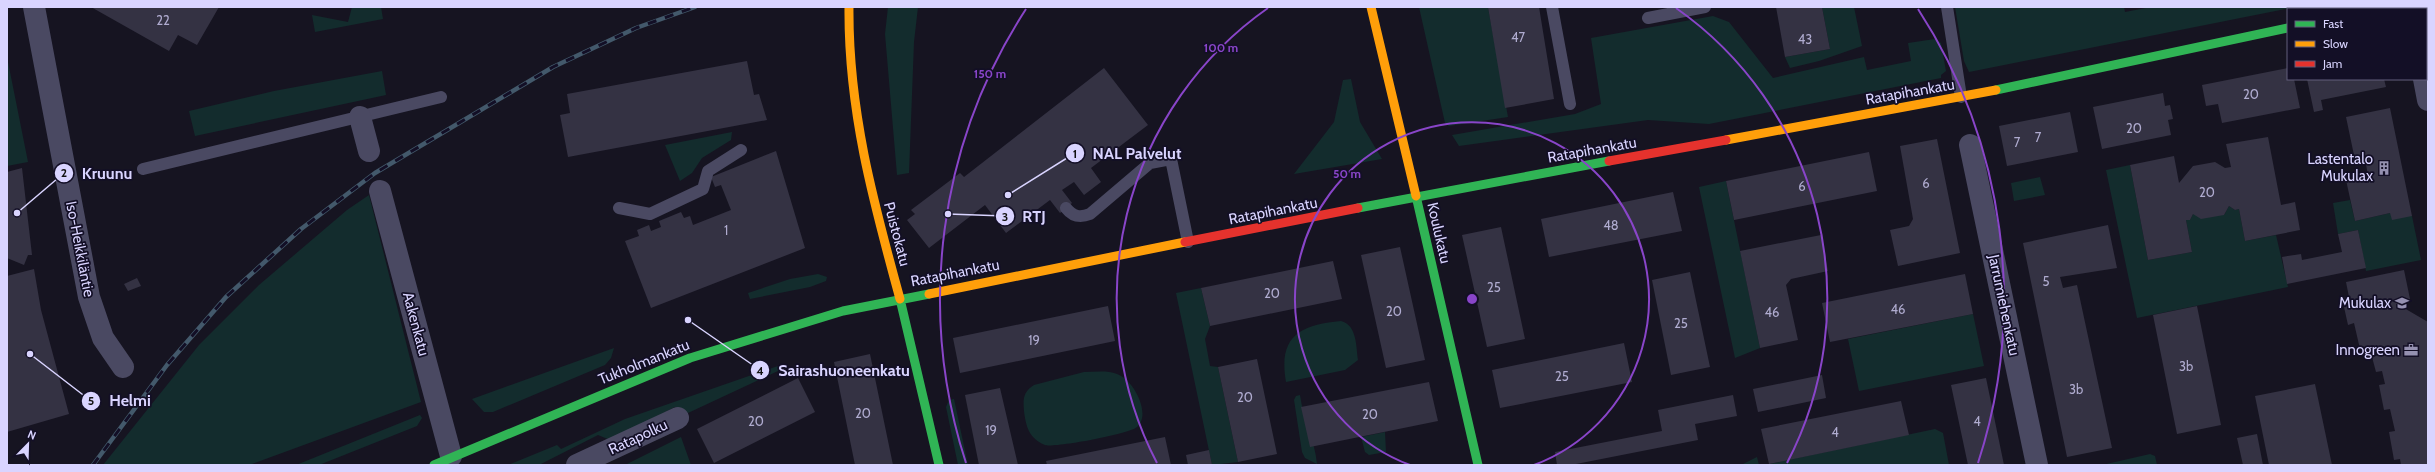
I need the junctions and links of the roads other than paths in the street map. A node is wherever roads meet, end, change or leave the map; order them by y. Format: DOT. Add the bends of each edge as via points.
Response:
graph roads {
  1 [pos="34,7"];
  2 [pos="848,7"];
  3 [pos="1371,7"];
  4 [pos="1552,7"];
  5 [pos="1705,7"];
  6 [pos="1947,7"];
  7 [pos="1648,18"];
  8 [pos="2287,28"];
  9 [pos="2424,80"];
  10 [pos="441,97"];
  11 [pos="1961,97"];
  12 [pos="2428,100"];
  13 [pos="1570,104"];
  14 [pos="360,117"];
  15 [pos="1970,145"];
  16 [pos="740,150"];
  17 [pos="369,151"];
  18 [pos="143,169"];
  19 [pos="380,191"];
  20 [pos="1416,196"];
  21 [pos="619,208"];
  22 [pos="1066,208"];
  23 [pos="1188,242"];
  24 [pos="900,299"];
  25 [pos="123,367"];
  26 [pos="678,418"];
  27 [pos="442,461"];
  28 [pos="424,465"];
  29 [pos="577,465"];
  30 [pos="939,465"];
  31 [pos="1478,465"];
  32 [pos="2037,465"];
  1 -- 25 [label="street, Iso-Heikkiläntie" via="89,297 103,338"];
  2 -- 24 [label="main road, Puistokatu" via="853,110"];
  3 -- 20 [label="main road, Koulukatu"];
  4 -- 13 [label="lane"];
  5 -- 7 [label="lane"];
  6 -- 11 [label="lane"];
  8 -- 11 [label="main road, Ratapihankatu"];
  9 -- 12 [label="street"];
  10 -- 14 [label="lane"];
  11 -- 20 [label="main road, Ratapihankatu"];
  14 -- 17 [label="street"];
  14 -- 18 [label="lane"];
  15 -- 32 [label="street, Jarrumiehenkatu"];
  16 -- 21 [label="lane" via="708,171 703,189 650,214"];
  19 -- 27 [label="street, Aakenkatu"];
  20 -- 23 [label="main road, Ratapihankatu"];
  20 -- 31 [label="main road, Koulukatu"];
  22 -- 23 [label="lane" via="1074,215 1090,214 1150,163 1171,159"];
  23 -- 24 [label="main road, Ratapihankatu"];
  24 -- 27 [label="main road, Tukholmankatu" via="831,315 690,358"];
  24 -- 30 [label="main road, Puistokatu"];
  26 -- 29 [label="street, Ratapolku"];
  27 -- 28 [label="main road, Tukholmankatu"];
}
